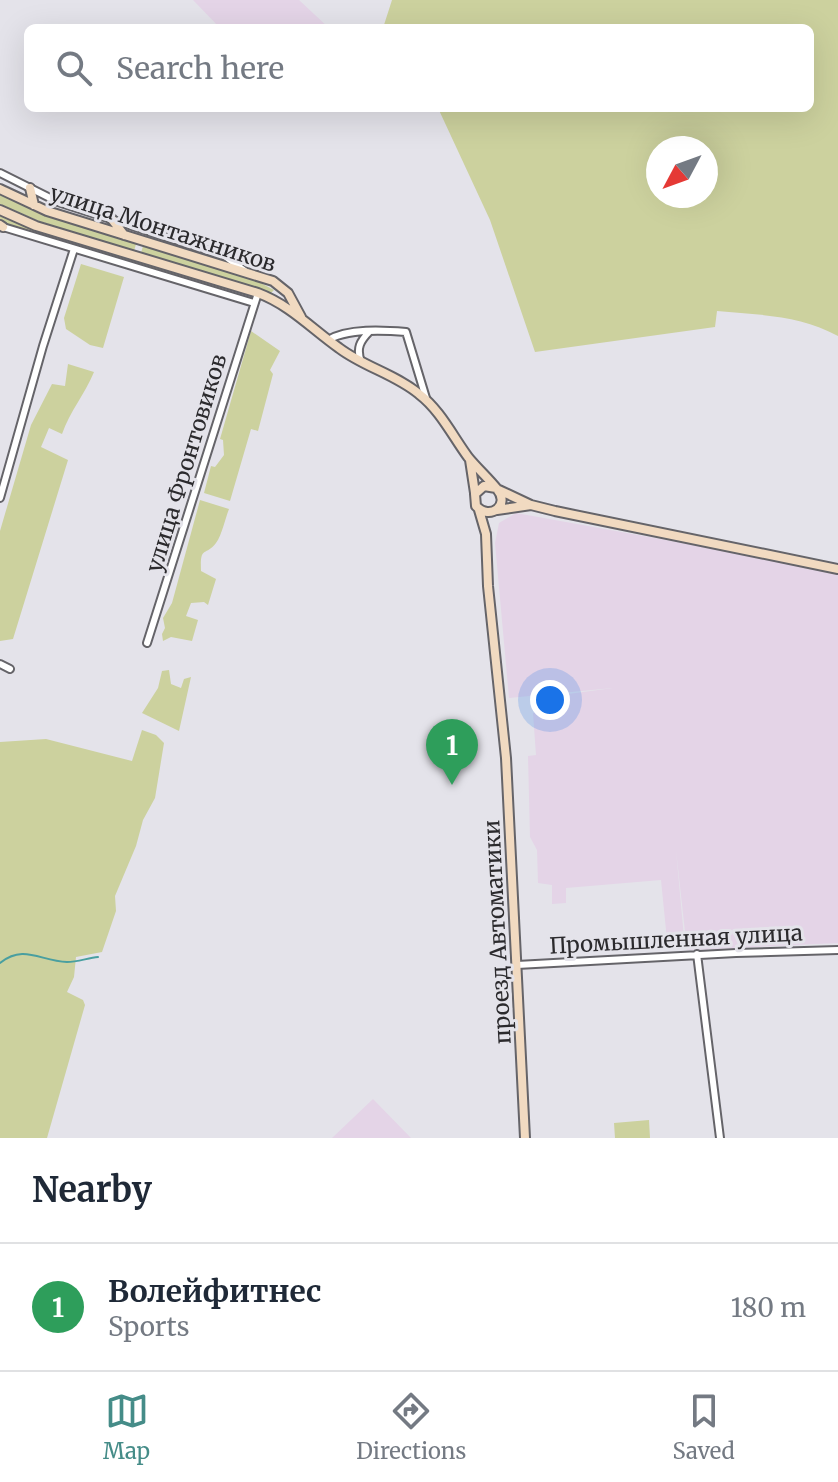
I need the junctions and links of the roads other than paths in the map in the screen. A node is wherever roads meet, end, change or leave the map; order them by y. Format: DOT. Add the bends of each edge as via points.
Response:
graph roads {
  1 [pos="0,173"];
  2 [pos="30,188"];
  3 [pos="0,189"];
  4 [pos="34,205"];
  5 [pos="0,210"];
  6 [pos="111,218"];
  7 [pos="1,226"];
  8 [pos="125,236"];
  9 [pos="139,240"];
  10 [pos="74,249"];
  11 [pos="134,255"];
  12 [pos="246,272"];
  13 [pos="276,283"];
  14 [pos="234,286"];
  15 [pos="224,293"];
  16 [pos="269,297"];
  17 [pos="256,298"];
  18 [pos="301,317"];
  19 [pos="370,331"];
  20 [pos="328,340"];
  21 [pos="361,362"];
  22 [pos="427,400"];
  23 [pos="470,459"];
  24 [pos="497,488"];
  25 [pos="475,494"];
  26 [pos="0,498"];
  27 [pos="531,505"];
  28 [pos="478,509"];
  29 [pos="496,511"];
  30 [pos="486,534"];
  31 [pos="838,569"];
  32 [pos="147,643"];
  33 [pos="0,664"];
  34 [pos="10,669"];
  35 [pos="838,950"];
  36 [pos="697,954"];
  37 [pos="517,965"];
  38 [pos="525,1138"];
  39 [pos="720,1138"];
  1 -- 2 [label="street"];
  2 -- 4 [label="main road"];
  2 -- 6 [label="street"];
  3 -- 4 [label="main road, улица Монтажников"];
  4 -- 8 [label="main road, улица Монтажников"];
  5 -- 11 [label="main road, улица Монтажников"];
  6 -- 8 [label="main road"];
  6 -- 12 [label="street" via="225,256"];
  7 -- 10 [label="street"];
  8 -- 9 [label="main road, улица Монтажников"];
  9 -- 11 [label="main road"];
  9 -- 12 [label="main road, улица Монтажников"];
  10 -- 15 [label="street"];
  10 -- 26 [label="street"];
  11 -- 14 [label="main road, улица Монтажников"];
  12 -- 13 [label="main road, улица Монтажников"];
  13 -- 16 [label="main road" via="276,292"];
  13 -- 18 [label="main road, улица Монтажников"];
  14 -- 15 [label="street"];
  14 -- 17 [label="main road, улица Монтажников"];
  15 -- 17 [label="street"];
  16 -- 17 [label="main road, улица Монтажников"];
  16 -- 18 [label="main road, улица Монтажников"];
  17 -- 32 [label="street, улица Фронтовиков"];
  18 -- 20 [label="main road, улица Монтажников"];
  19 -- 20 [label="street"];
  19 -- 21 [label="street" via="359,343"];
  19 -- 22 [label="street" via="406,332"];
  20 -- 21 [label="main road, улица Монтажников"];
  21 -- 22 [label="main road, улица Монтажников"];
  22 -- 23 [label="main road, улица Монтажников"];
  23 -- 24 [label="main road, улица Монтажников"];
  23 -- 25 [label="main road, улица Монтажников"];
  24 -- 25 [label="main road" via="484,486"];
  24 -- 27 [label="main road, улица Монтажников"];
  24 -- 29 [label="main road" via="502,498"];
  25 -- 28 [label="main road"];
  27 -- 29 [label="main road, улица Монтажников"];
  27 -- 31 [label="main road, улица Монтажников"];
  28 -- 29 [label="main road"];
  28 -- 30 [label="main road, проезд Автоматики"];
  29 -- 30 [label="main road, проезд Автоматики"];
  30 -- 37 [label="main road, проезд Автоматики"];
  33 -- 34 [label="street"];
  35 -- 36 [label="street, Промышленная улица"];
  36 -- 37 [label="street, Промышленная улица"];
  36 -- 39 [label="street"];
  37 -- 38 [label="main road, проезд Автоматики"];
}
